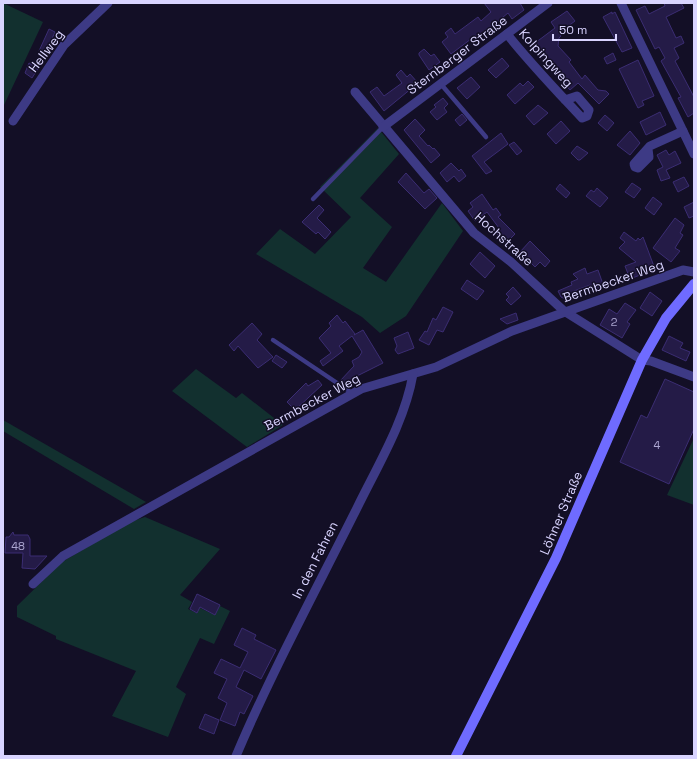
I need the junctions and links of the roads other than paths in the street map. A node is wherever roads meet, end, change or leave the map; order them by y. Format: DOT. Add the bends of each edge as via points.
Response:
graph roads {
  1 [pos="108,3"];
  2 [pos="548,3"];
  3 [pos="621,3"];
  4 [pos="507,34"];
  5 [pos="440,84"];
  6 [pos="355,92"];
  7 [pos="565,100"];
  8 [pos="13,121"];
  9 [pos="383,127"];
  10 [pos="683,131"];
  11 [pos="486,137"];
  12 [pos="648,149"];
  13 [pos="694,154"];
  14 [pos="313,199"];
  15 [pos="694,272"];
  16 [pos="694,284"];
  17 [pos="564,311"];
  18 [pos="273,340"];
  19 [pos="642,360"];
  20 [pos="413,374"];
  21 [pos="694,377"];
  22 [pos="352,394"];
  23 [pos="33,584"];
  24 [pos="236,756"];
  25 [pos="456,756"];
  1 -- 8 [label="street, Hellweg" via="64,45"];
  2 -- 4 [label="street, Sternberger Straße"];
  3 -- 10 [label="street"];
  4 -- 5 [label="street, Sternberger Straße"];
  4 -- 7 [label="street, Kolpingweg"];
  5 -- 9 [label="street, Sternberger Straße"];
  5 -- 11 [label="lane"];
  6 -- 9 [label="street, Hochstraße"];
  9 -- 14 [label="lane"];
  9 -- 17 [label="street, Hochstraße" via="474,233"];
  10 -- 12 [label="street"];
  10 -- 13 [label="street"];
  15 -- 17 [label="street, Bermbecker Weg" via="683,270"];
  16 -- 19 [label="main road, Löhner Straße" via="666,318"];
  17 -- 19 [label="street, Hochstraße"];
  17 -- 20 [label="street, Bermbecker Weg" via="512,331 436,367"];
  18 -- 22 [label="lane"];
  19 -- 21 [label="street, Hochstraße"];
  19 -- 25 [label="main road, Löhner Straße" via="556,558"];
  20 -- 22 [label="street, Bermbecker Weg" via="368,386"];
  20 -- 24 [label="street, In den Fahren" via="409,396 386,448 313,592"];
  22 -- 23 [label="street, Bermbecker Weg" via="63,556"];
}
